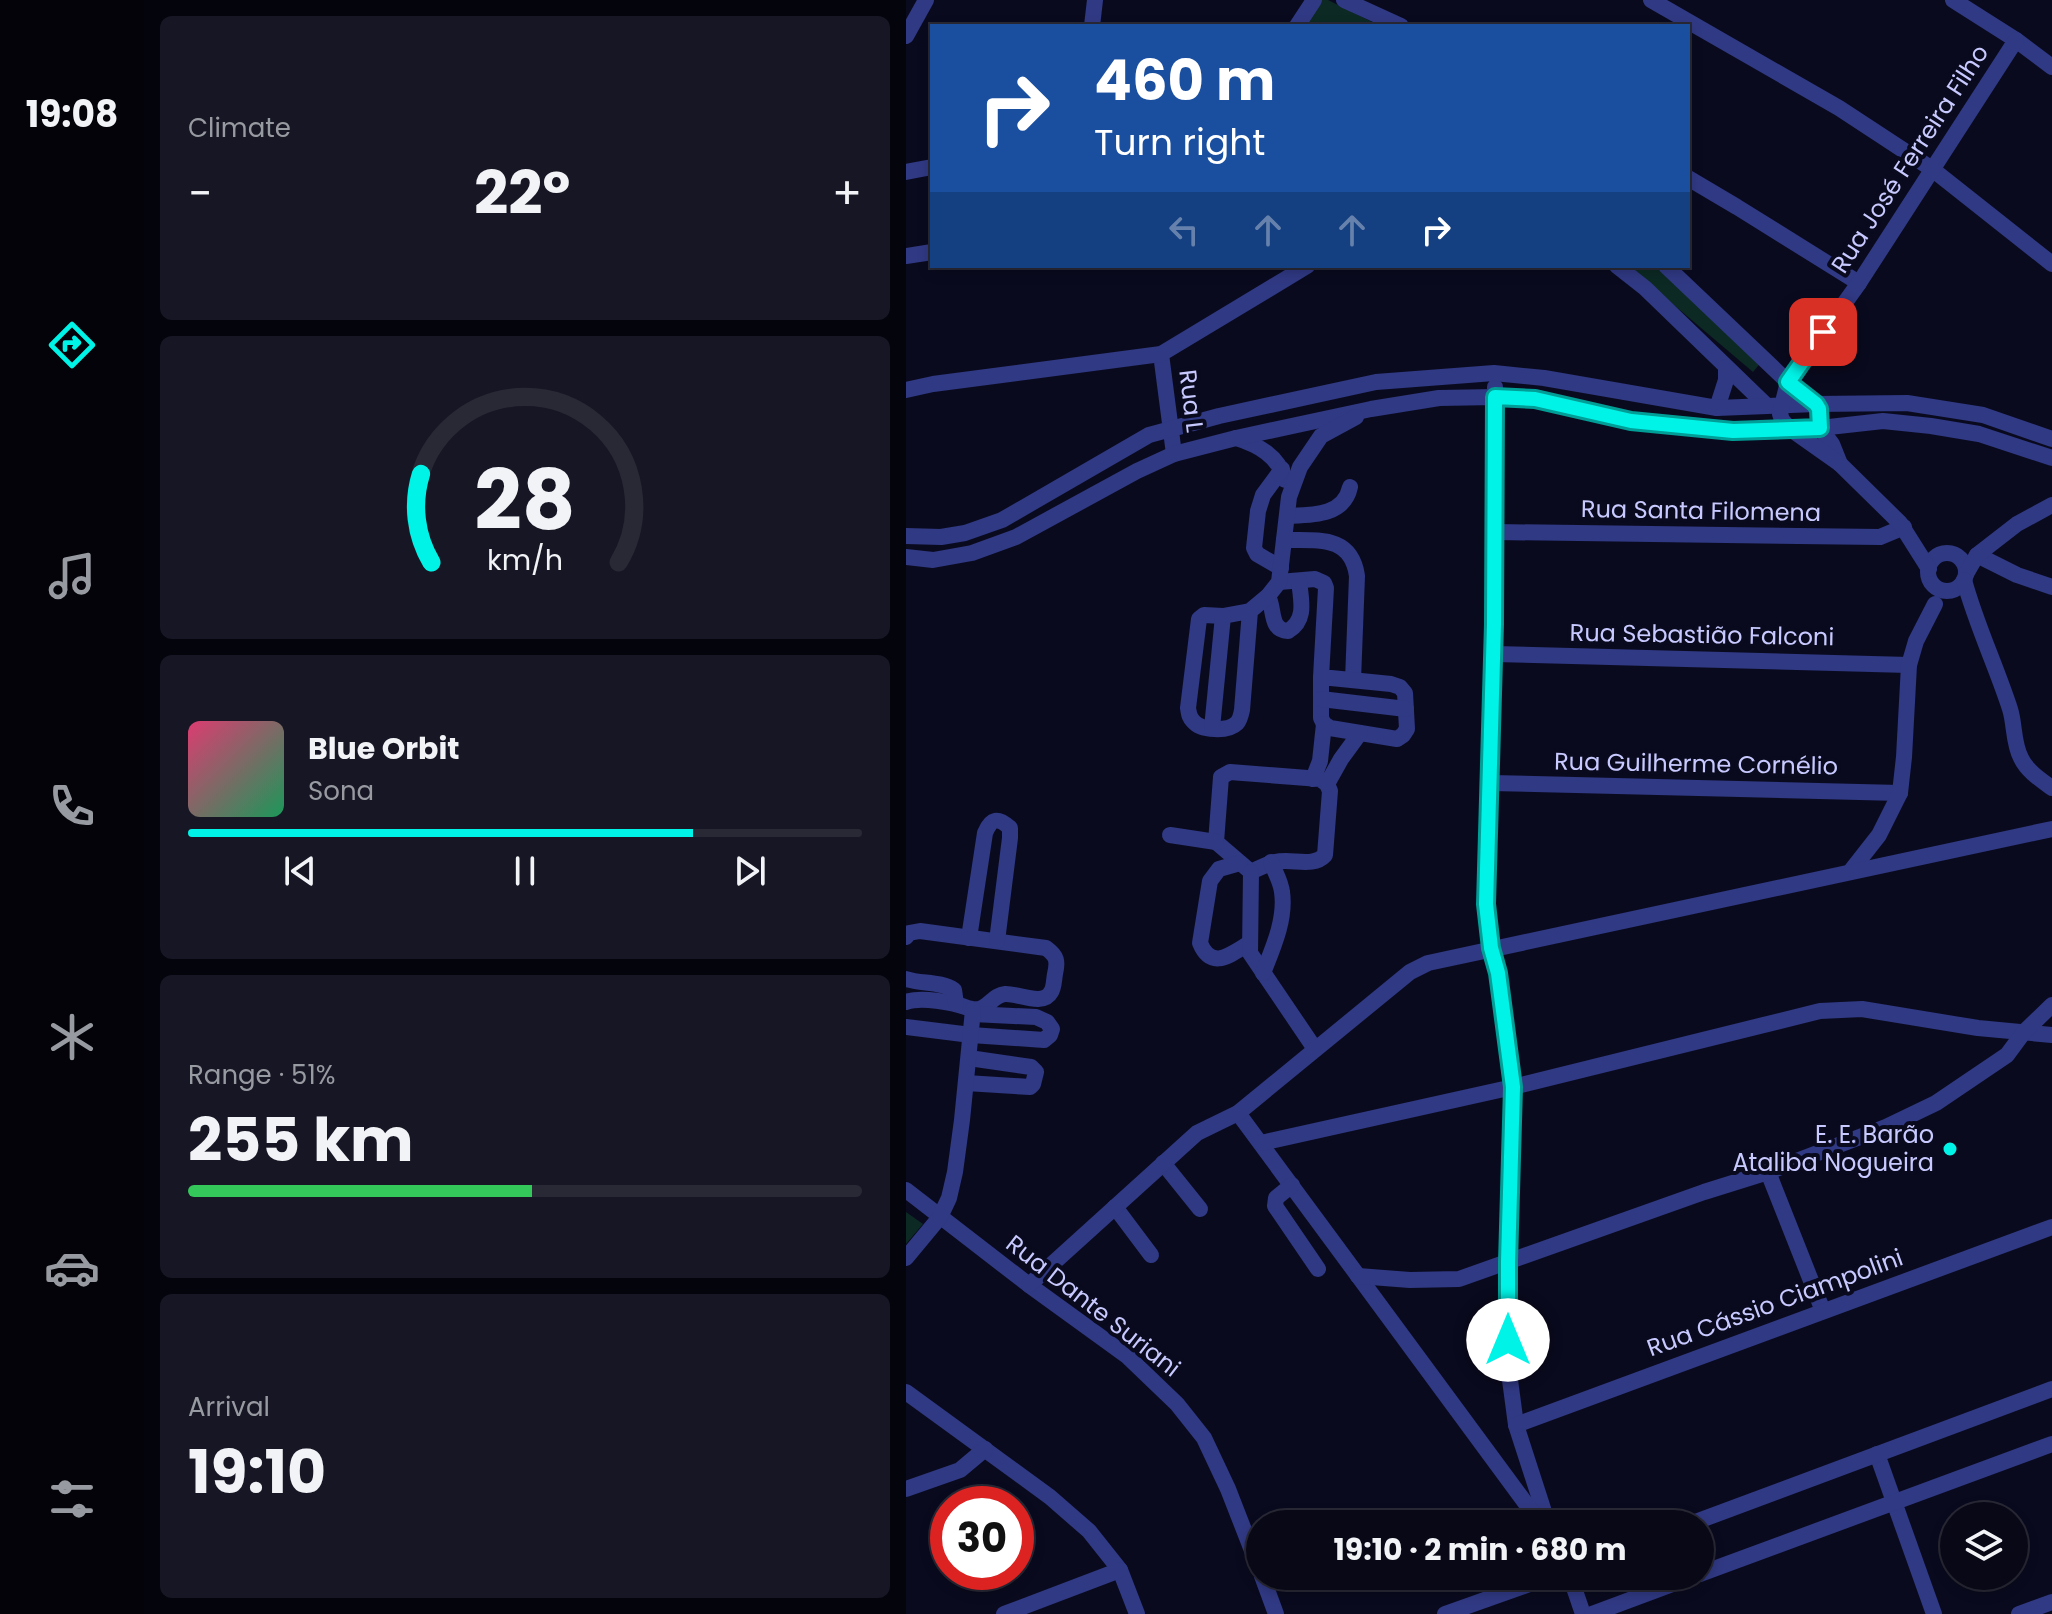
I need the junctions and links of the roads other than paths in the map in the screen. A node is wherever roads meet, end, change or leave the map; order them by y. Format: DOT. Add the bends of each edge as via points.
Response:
graph roads {
  1 [pos="1095,0"];
  2 [pos="1314,0"];
  3 [pos="1344,0"];
  4 [pos="1651,0"];
  5 [pos="1953,0"];
  6 [pos="921,1"];
  7 [pos="1092,24"];
  8 [pos="1298,24"];
  9 [pos="1397,24"];
  10 [pos="906,36"];
  11 [pos="2016,40"];
  12 [pos="2052,67"];
  13 [pos="930,167"];
  14 [pos="1932,169"];
  15 [pos="906,172"];
  16 [pos="1690,179"];
  17 [pos="930,252"];
  18 [pos="906,256"];
  19 [pos="2052,264"];
  20 [pos="1304,268"];
  21 [pos="1620,268"];
  22 [pos="1668,268"];
  23 [pos="1859,283"];
  24 [pos="1161,354"];
  25 [pos="1726,367"];
  26 [pos="1494,373"];
  27 [pos="1788,382"];
  28 [pos="906,390"];
  29 [pos="1495,397"];
  30 [pos="1816,404"];
  31 [pos="1774,405"];
  32 [pos="1717,408"];
  33 [pos="1371,409"];
  34 [pos="1171,428"];
  35 [pos="1789,428"];
  36 [pos="1820,428"];
  37 [pos="1236,438"];
  38 [pos="2052,439"];
  39 [pos="1174,454"];
  40 [pos="2052,458"];
  41 [pos="1840,464"];
  42 [pos="1282,469"];
  43 [pos="1350,487"];
  44 [pos="1289,497"];
  45 [pos="2052,505"];
  46 [pos="1287,516"];
  47 [pos="1904,527"];
  48 [pos="1496,532"];
  49 [pos="906,536"];
  50 [pos="1284,540"];
  51 [pos="1977,555"];
  52 [pos="1951,556"];
  53 [pos="906,557"];
  54 [pos="1280,575"];
  55 [pos="1299,581"];
  56 [pos="1949,582"];
  57 [pos="2052,587"];
  58 [pos="1268,596"];
  59 [pos="1250,611"];
  60 [pos="1223,616"];
  61 [pos="1494,654"];
  62 [pos="1909,665"];
  63 [pos="1321,677"];
  64 [pos="1353,680"];
  65 [pos="1321,699"];
  66 [pos="1406,709"];
  67 [pos="1324,724"];
  68 [pos="1212,728"];
  69 [pos="1360,733"];
  70 [pos="1320,781"];
  71 [pos="1491,783"];
  72 [pos="2052,788"];
  73 [pos="1900,793"];
  74 [pos="2052,829"];
  75 [pos="1170,835"];
  76 [pos="1216,842"];
  77 [pos="1271,862"];
  78 [pos="1246,868"];
  79 [pos="1850,872"];
  80 [pos="906,937"];
  81 [pos="969,938"];
  82 [pos="997,941"];
  83 [pos="1250,943"];
  84 [pos="1491,948"];
  85 [pos="1263,973"];
  86 [pos="906,979"];
  87 [pos="906,1002"];
  88 [pos="956,1004"];
  89 [pos="2052,1005"];
  90 [pos="973,1012"];
  91 [pos="906,1027"];
  92 [pos="2024,1032"];
  93 [pos="971,1035"];
  94 [pos="2052,1035"];
  95 [pos="1315,1049"];
  96 [pos="969,1058"];
  97 [pos="966,1083"];
  98 [pos="1513,1087"];
  99 [pos="1238,1113"];
  100 [pos="1261,1143"];
  101 [pos="1163,1163"];
  102 [pos="1768,1172"];
  103 [pos="1292,1185"];
  104 [pos="906,1190"];
  105 [pos="1115,1207"];
  106 [pos="1200,1209"];
  107 [pos="940,1217"];
  108 [pos="2052,1227"];
  109 [pos="1151,1255"];
  110 [pos="906,1258"];
  111 [pos="1508,1262"];
  112 [pos="1318,1269"];
  113 [pos="1358,1276"];
  114 [pos="1029,1285"];
  115 [pos="1823,1311"];
  116 [pos="2052,1389"];
  117 [pos="906,1392"];
  118 [pos="1516,1425"];
  119 [pos="2052,1444"];
  120 [pos="985,1449"];
  121 [pos="1877,1454"];
  122 [pos="906,1489"];
  123 [pos="1894,1501"];
  124 [pos="1531,1510"];
  125 [pos="1543,1510"];
  126 [pos="1714,1515"];
  127 [pos="1246,1535"];
  128 [pos="1714,1569"];
  129 [pos="1120,1570"];
  130 [pos="1267,1590"];
  131 [pos="1513,1590"];
  132 [pos="1575,1590"];
  133 [pos="1656,1590"];
  134 [pos="2052,1602"];
  135 [pos="1004,1614"];
  136 [pos="1137,1614"];
  137 [pos="1276,1614"];
  138 [pos="1445,1614"];
  139 [pos="1583,1614"];
  140 [pos="1592,1614"];
  141 [pos="1934,1614"];
  142 [pos="2019,1614"];
  1 -- 7 [label="street"];
  2 -- 8 [label="street"];
  3 -- 9 [label="street"];
  4 -- 14 [label="street" via="1839,108"];
  5 -- 11 [label="street"];
  6 -- 10 [label="street"];
  11 -- 12 [label="street"];
  11 -- 14 [label="street, Rua José Ferreira Filho"];
  13 -- 15 [label="street"];
  14 -- 19 [label="street"];
  14 -- 23 [label="street, Rua José Ferreira Filho"];
  16 -- 23 [label="street"];
  17 -- 18 [label="street"];
  20 -- 24 [label="street"];
  21 -- 25 [label="street"];
  22 -- 27 [label="street"];
  23 -- 27 [label="street, Rua José Ferreira Filho"];
  24 -- 28 [label="street"];
  24 -- 34 [label="street, Rua L"];
  25 -- 31 [label="street"];
  25 -- 32 [label="street"];
  26 -- 29 [label="street"];
  26 -- 32 [label="street"];
  26 -- 34 [label="street" via="1376,382"];
  27 -- 30 [label="street"];
  27 -- 31 [label="street, Rua José Ferreira Filho"];
  29 -- 33 [label="street" via="1439,398"];
  29 -- 35 [label="street" via="1535,399 1646,422 1733,431"];
  29 -- 48 [label="street"];
  30 -- 31 [label="street"];
  30 -- 36 [label="street"];
  30 -- 38 [label="street" via="1907,403 1983,415"];
  31 -- 32 [label="street"];
  31 -- 35 [label="street"];
  33 -- 37 [label="street"];
  33 -- 44 [label="street" via="1321,436 1300,467"];
  34 -- 39 [label="street, Rua L"];
  34 -- 49 [label="street" via="1149,435 1002,520 965,533"];
  35 -- 36 [label="street"];
  35 -- 41 [label="street"];
  36 -- 40 [label="street" via="1883,421 1931,426 1979,434"];
  36 -- 41 [label="street"];
  37 -- 39 [label="street"];
  37 -- 42 [label="street" via="1255,444"];
  39 -- 53 [label="street" via="1016,537 972,553 933,560"];
  41 -- 47 [label="street"];
  42 -- 44 [label="street"];
  42 -- 54 [label="street" via="1263,495 1254,548"];
  43 -- 46 [label="street" via="1336,509"];
  44 -- 46 [label="street"];
  45 -- 51 [label="street"];
  46 -- 50 [label="street"];
  47 -- 48 [label="street, Rua Santa Filomena" via="1880,537"];
  47 -- 52 [label="street"];
  47 -- 56 [label="street"];
  48 -- 61 [label="street"];
  50 -- 54 [label="street"];
  50 -- 64 [label="street" via="1327,541 1350,553 1355,563"];
  51 -- 52 [label="street"];
  51 -- 56 [label="street"];
  51 -- 57 [label="street"];
  52 -- 56 [label="street" via="1963,562"];
  52 -- 56 [label="street" via="1932,561"];
  54 -- 55 [label="street"];
  54 -- 58 [label="street"];
  55 -- 58 [label="street" via="1302,615 1288,631 1275,625"];
  55 -- 63 [label="street" via="1319,580 1326,588"];
  56 -- 62 [label="street" via="1916,641"];
  56 -- 72 [label="street" via="1971,607 2012,713 2019,756"];
  58 -- 59 [label="street"];
  59 -- 60 [label="street"];
  59 -- 68 [label="street" via="1240,719 1236,725"];
  60 -- 68 [label="street"];
  60 -- 68 [label="street" via="1204,615 1197,624 1188,708 1194,723"];
  61 -- 62 [label="street, Rua Sebastião Falconi"];
  61 -- 71 [label="street"];
  62 -- 73 [label="street"];
  63 -- 64 [label="street"];
  63 -- 65 [label="street"];
  64 -- 66 [label="street" via="1400,687"];
  65 -- 66 [label="street"];
  65 -- 67 [label="street"];
  66 -- 69 [label="street" via="1407,729 1397,739"];
  67 -- 69 [label="street"];
  67 -- 70 [label="street"];
  69 -- 70 [label="street"];
  70 -- 76 [label="street" via="1237,772 1221,777"];
  70 -- 77 [label="street" via="1330,791 1322,860"];
  71 -- 73 [label="street, Rua Guilherme Cornélio"];
  71 -- 84 [label="street" via="1486,904"];
  73 -- 79 [label="street" via="1879,835"];
  74 -- 79 [label="street"];
  75 -- 76 [label="street"];
  76 -- 78 [label="street"];
  77 -- 78 [label="street"];
  77 -- 85 [label="street" via="1282,904"];
  78 -- 83 [label="street"];
  78 -- 83 [label="street" via="1219,869 1210,881 1200,943 1211,958 1221,959"];
  79 -- 84 [label="street"];
  80 -- 81 [label="street" via="920,931"];
  81 -- 82 [label="street"];
  81 -- 82 [label="street" via="985,833 994,820 1010,828"];
  82 -- 90 [label="street" via="1046,948 1055,955 1052,992 1038,999 998,995"];
  83 -- 85 [label="street"];
  84 -- 95 [label="street" via="1410,972"];
  84 -- 98 [label="street"];
  85 -- 95 [label="street"];
  86 -- 88 [label="street" via="948,986"];
  87 -- 88 [label="street"];
  88 -- 90 [label="street"];
  89 -- 92 [label="street"];
  90 -- 93 [label="street"];
  90 -- 93 [label="street" via="1036,1017 1052,1029 1044,1040"];
  91 -- 93 [label="street"];
  92 -- 94 [label="street"];
  92 -- 98 [label="street" via="1862,1009 1820,1011"];
  92 -- 102 [label="street" via="2007,1055 1936,1103"];
  93 -- 96 [label="street"];
  95 -- 99 [label="street"];
  96 -- 97 [label="street"];
  96 -- 97 [label="street" via="1036,1072 1030,1087"];
  97 -- 107 [label="street" via="955,1172"];
  98 -- 100 [label="street"];
  98 -- 111 [label="street"];
  99 -- 100 [label="street"];
  99 -- 101 [label="street" via="1197,1133"];
  100 -- 103 [label="street"];
  101 -- 105 [label="street"];
  101 -- 106 [label="street"];
  102 -- 111 [label="street"];
  102 -- 115 [label="street"];
  103 -- 112 [label="street" via="1276,1198 1275,1206"];
  103 -- 113 [label="street"];
  104 -- 107 [label="street, Rua Dante Suriani"];
  105 -- 109 [label="street"];
  105 -- 114 [label="street"];
  107 -- 110 [label="street"];
  107 -- 114 [label="street, Rua Dante Suriani"];
  108 -- 115 [label="street, Rua Cássio Ciampolini"];
  111 -- 113 [label="street" via="1459,1279"];
  111 -- 118 [label="street" via="1508,1365"];
  113 -- 124 [label="street"];
  114 -- 127 [label="street, Rua Dante Suriani" via="1127,1356 1177,1404 1204,1438"];
  115 -- 118 [label="street, Rua Cássio Ciampolini"];
  116 -- 121 [label="street"];
  117 -- 120 [label="street"];
  118 -- 125 [label="street"];
  119 -- 123 [label="street"];
  120 -- 122 [label="street" via="960,1470"];
  120 -- 129 [label="street" via="1089,1531"];
  121 -- 123 [label="street"];
  121 -- 126 [label="street"];
  123 -- 128 [label="street"];
  123 -- 141 [label="street"];
  129 -- 135 [label="street"];
  129 -- 136 [label="street"];
  130 -- 137 [label="street, Rua Dante Suriani"];
  131 -- 138 [label="street"];
  132 -- 139 [label="street"];
  133 -- 140 [label="street"];
  134 -- 142 [label="street"];
}
